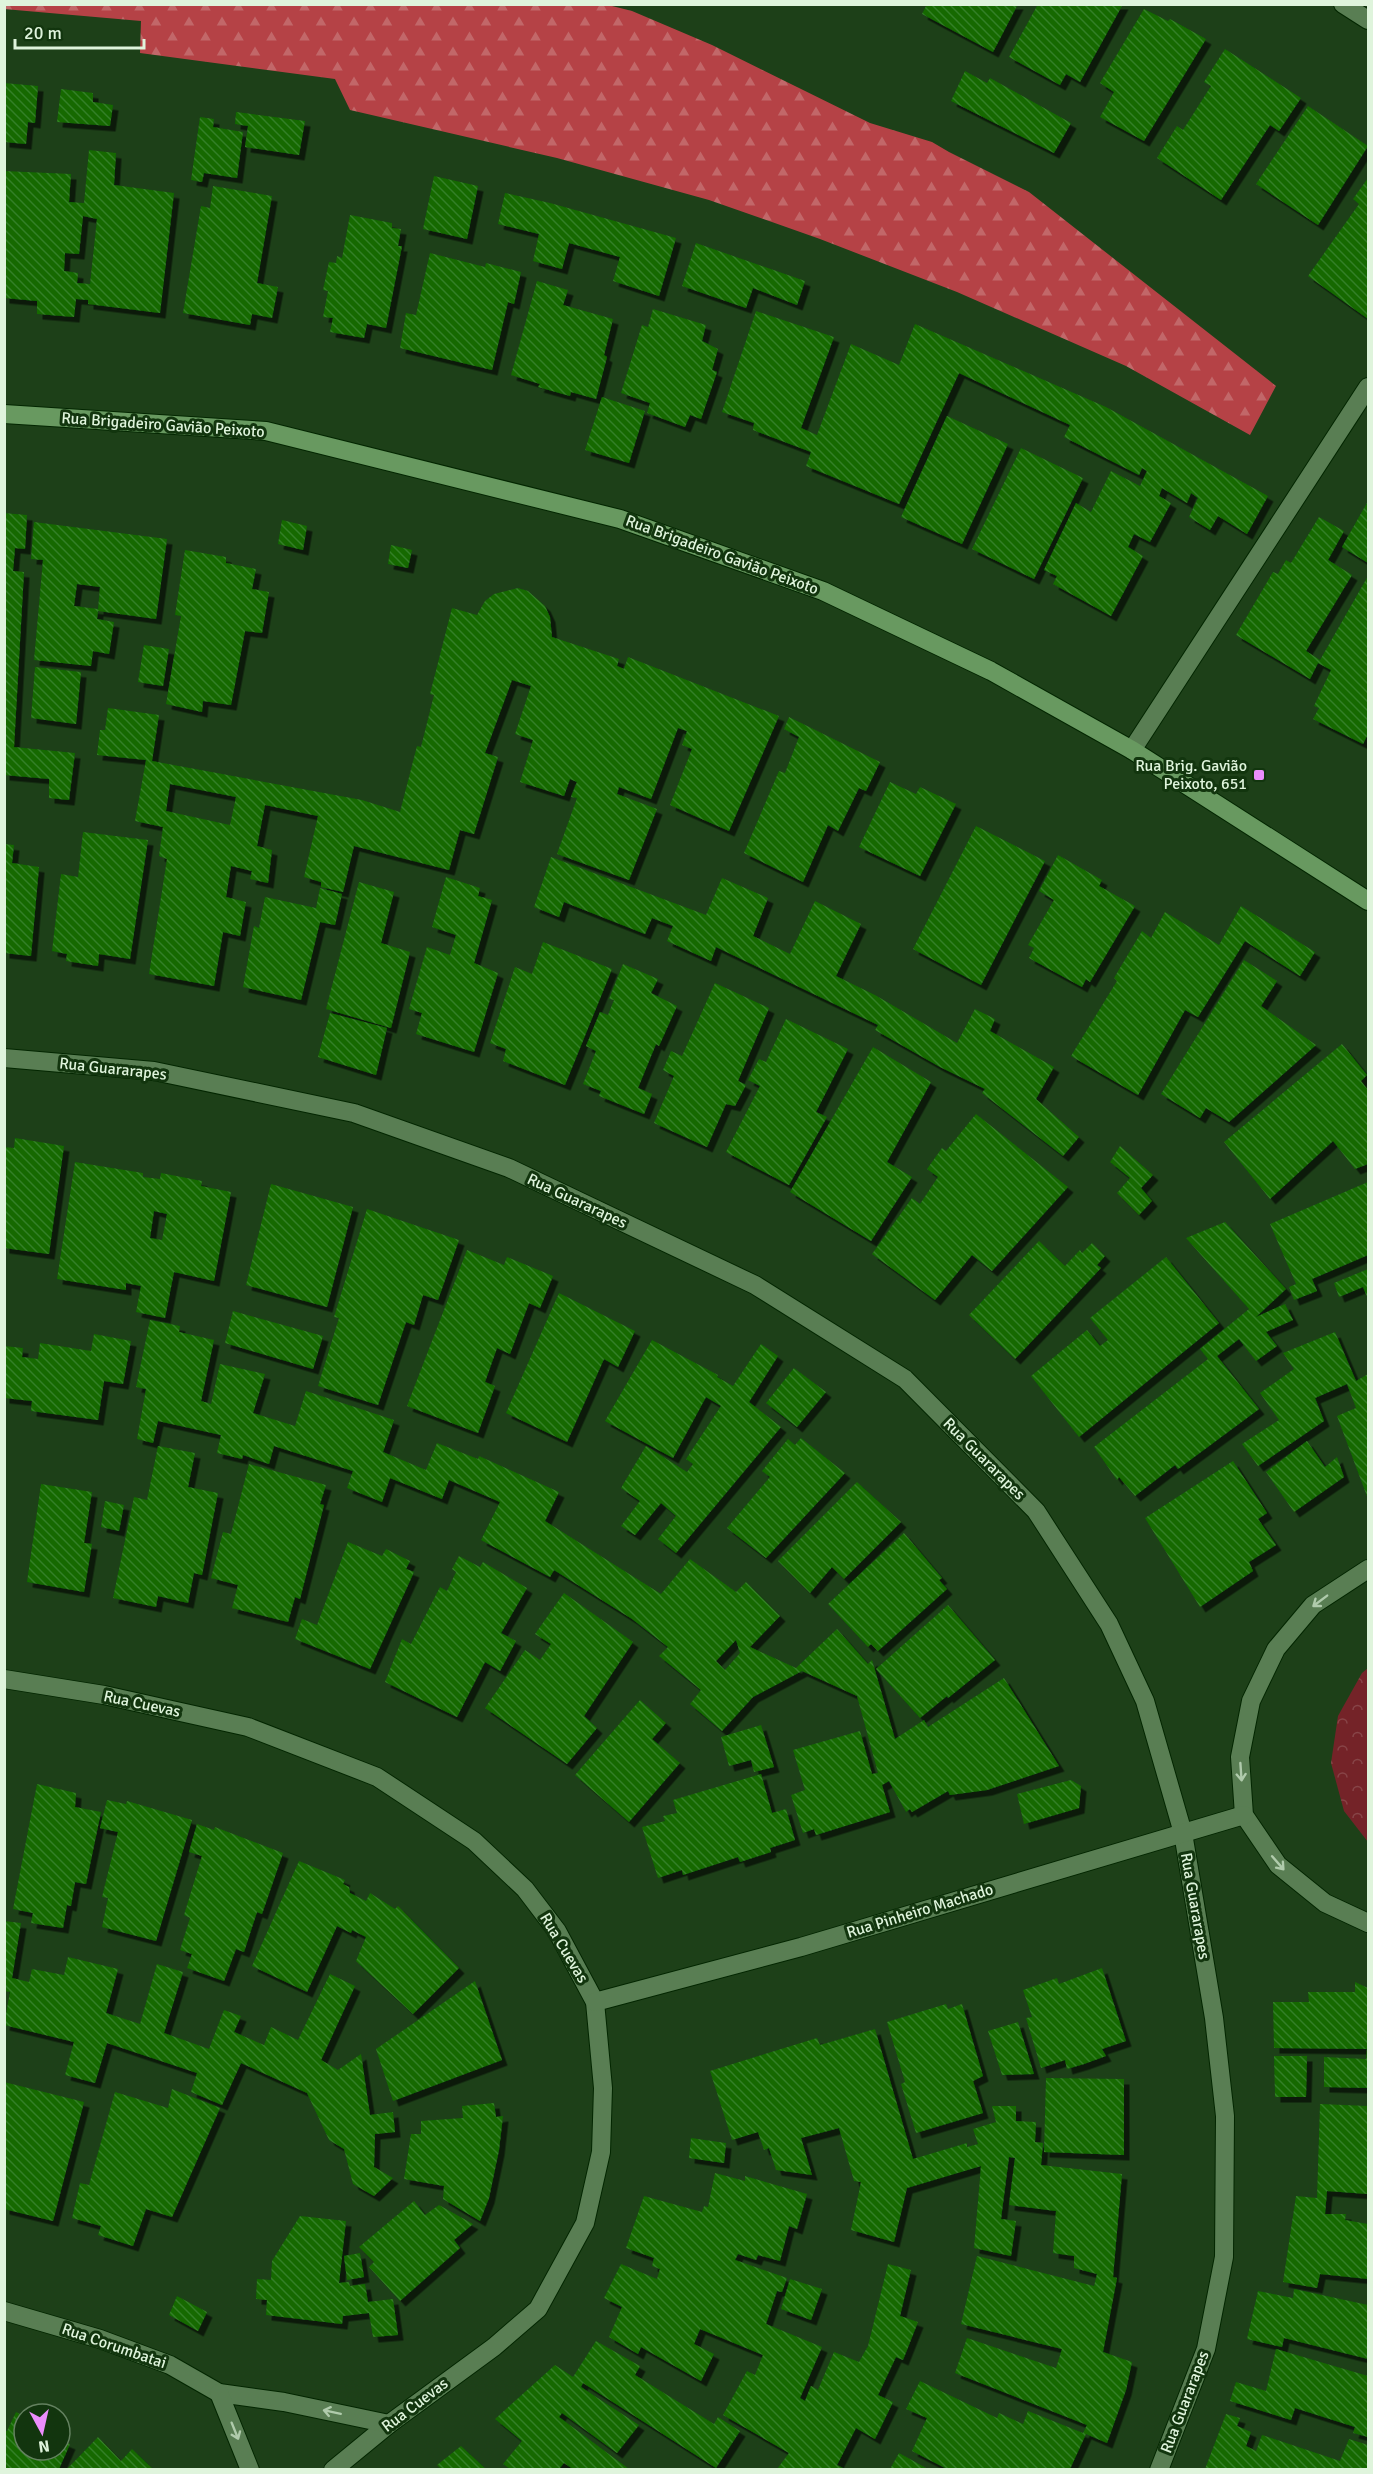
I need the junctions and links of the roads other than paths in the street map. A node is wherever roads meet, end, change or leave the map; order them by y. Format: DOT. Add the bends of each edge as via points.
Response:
graph roads {
  1 [pos="1343,4"];
  2 [pos="1368,20"];
  3 [pos="1368,387"];
  4 [pos="4,414"];
  5 [pos="1132,750"];
  6 [pos="1368,901"];
  7 [pos="4,1058"];
  8 [pos="1368,1569"];
  9 [pos="4,1679"];
  10 [pos="1244,1815"];
  11 [pos="1183,1833"];
  12 [pos="1368,1923"];
  13 [pos="595,2002"];
  14 [pos="4,2311"];
  15 [pos="219,2393"];
  16 [pos="389,2424"];
  17 [pos="250,2469"];
  18 [pos="333,2469"];
  19 [pos="1159,2469"];
  1 -- 2 [label="street"];
  3 -- 5 [label="street"];
  4 -- 5 [label="main road, Rua Brigadeiro Gavião Peixoto" via="266,432 620,519 823,591 991,671"];
  5 -- 6 [label="main road, Rua Brigadeiro Gavião Peixoto"];
  7 -- 11 [label="street, Rua Guararapes" via="154,1071 365,1117 508,1168 755,1285 905,1379 1035,1511 1109,1624 1145,1701"];
  8 -- 10 [label="street, one-way" via="1314,1605 1276,1648 1248,1712 1240,1757"];
  9 -- 13 [label="street, Rua Cuevas" via="104,1695 248,1726 376,1777 474,1841 525,1889 557,1931"];
  10 -- 11 [label="street, Rua Pinheiro Machado"];
  10 -- 12 [label="street, one-way" via="1278,1865 1325,1904"];
  11 -- 13 [label="street, Rua Pinheiro Machado" via="801,1947"];
  11 -- 19 [label="street, Rua Guararapes" via="1214,2018 1225,2116 1224,2258 1206,2349"];
  13 -- 16 [label="street, Rua Cuevas" via="603,2088 602,2152 585,2223 538,2309 494,2347"];
  14 -- 15 [label="street, Rua Corumbatai" via="100,2339 170,2365"];
  16 -- 15 [label="street, Rua Corumbatai, one-way"];
  15 -- 17 [label="street, one-way"];
  16 -- 18 [label="street, Rua Cuevas"];
}
